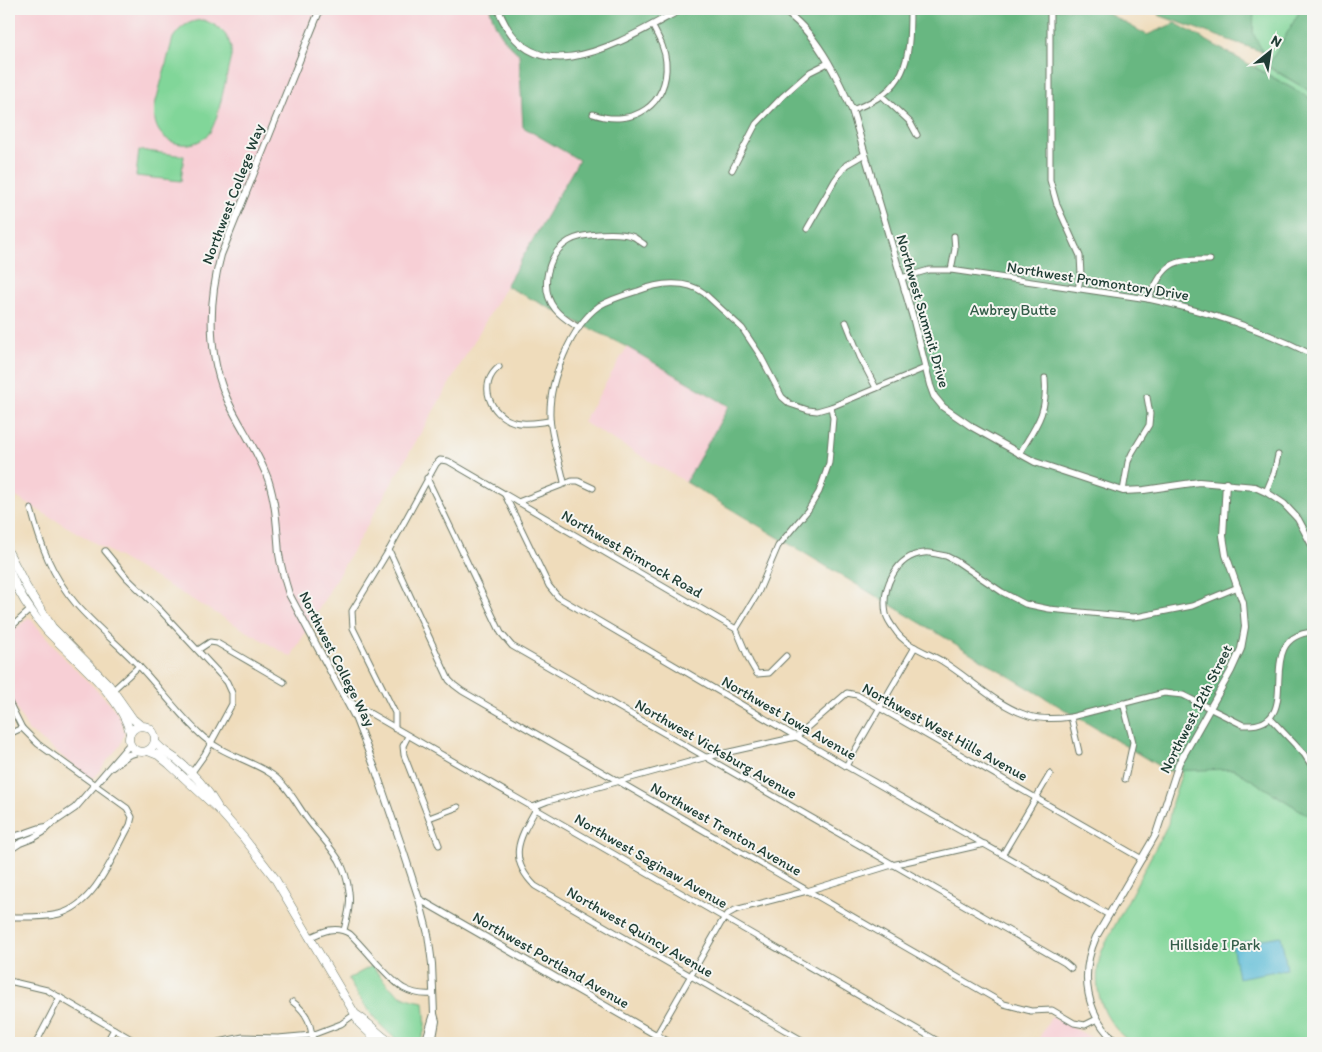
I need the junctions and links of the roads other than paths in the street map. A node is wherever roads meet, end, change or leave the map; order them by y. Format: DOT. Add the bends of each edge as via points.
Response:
graph roads {
  1 [pos="320,9"];
  2 [pos="498,9"];
  3 [pos="682,9"];
  4 [pos="781,9"];
  5 [pos="910,9"];
  6 [pos="1050,9"];
  7 [pos="652,25"];
  8 [pos="828,63"];
  9 [pos="882,96"];
  10 [pos="852,110"];
  11 [pos="594,114"];
  12 [pos="917,135"];
  13 [pos="865,154"];
  14 [pos="732,170"];
  15 [pos="807,230"];
  16 [pos="954,236"];
  17 [pos="644,244"];
  18 [pos="1210,260"];
  19 [pos="951,270"];
  20 [pos="901,278"];
  21 [pos="1078,289"];
  22 [pos="1148,299"];
  23 [pos="846,322"];
  24 [pos="580,328"];
  25 [pos="1313,355"];
  26 [pos="499,367"];
  27 [pos="925,368"];
  28 [pos="1045,378"];
  29 [pos="876,388"];
  30 [pos="1147,397"];
  31 [pos="832,407"];
  32 [pos="550,421"];
  33 [pos="1019,454"];
  34 [pos="1278,455"];
  35 [pos="428,478"];
  36 [pos="564,482"];
  37 [pos="1226,483"];
  38 [pos="593,488"];
  39 [pos="1123,490"];
  40 [pos="1266,492"];
  41 [pos="505,495"];
  42 [pos="518,502"];
  43 [pos="31,509"];
  44 [pos="1313,547"];
  45 [pos="389,550"];
  46 [pos="105,551"];
  47 [pos="9,553"];
  48 [pos="9,570"];
  49 [pos="1238,587"];
  50 [pos="30,610"];
  51 [pos="9,629"];
  52 [pos="736,630"];
  53 [pos="1313,632"];
  54 [pos="915,647"];
  55 [pos="198,650"];
  56 [pos="786,656"];
  57 [pos="139,666"];
  58 [pos="284,682"];
  59 [pos="111,692"];
  60 [pos="347,700"];
  61 [pos="9,702"];
  62 [pos="1123,703"];
  63 [pos="879,708"];
  64 [pos="1210,708"];
  65 [pos="1071,717"];
  66 [pos="1270,718"];
  67 [pos="140,725"];
  68 [pos="22,728"];
  69 [pos="395,729"];
  70 [pos="130,733"];
  71 [pos="9,734"];
  72 [pos="408,736"];
  73 [pos="796,737"];
  74 [pos="155,742"];
  75 [pos="211,743"];
  76 [pos="130,744"];
  77 [pos="148,751"];
  78 [pos="138,752"];
  79 [pos="1079,752"];
  80 [pos="707,758"];
  81 [pos="846,766"];
  82 [pos="1313,768"];
  83 [pos="106,772"];
  84 [pos="1050,774"];
  85 [pos="189,776"];
  86 [pos="1125,779"];
  87 [pos="620,782"];
  88 [pos="95,786"];
  89 [pos="1037,797"];
  90 [pos="458,807"];
  91 [pos="534,808"];
  92 [pos="429,818"];
  93 [pos="47,827"];
  94 [pos="9,838"];
  95 [pos="985,844"];
  96 [pos="439,845"];
  97 [pos="10,853"];
  98 [pos="1003,854"];
  99 [pos="1142,859"];
  100 [pos="892,865"];
  101 [pos="807,890"];
  102 [pos="419,898"];
  103 [pos="1109,915"];
  104 [pos="9,916"];
  105 [pos="724,918"];
  106 [pos="344,930"];
  107 [pos="309,938"];
  108 [pos="1070,968"];
  109 [pos="690,976"];
  110 [pos="9,981"];
  111 [pos="433,994"];
  112 [pos="60,997"];
  113 [pos="294,1002"];
  114 [pos="355,1014"];
  115 [pos="434,1014"];
  116 [pos="1096,1019"];
  117 [pos="114,1029"];
  118 [pos="312,1035"];
  119 [pos="656,1035"];
  120 [pos="36,1043"];
  121 [pos="106,1043"];
  122 [pos="138,1043"];
  123 [pos="214,1043"];
  124 [pos="313,1043"];
  125 [pos="380,1043"];
  126 [pos="392,1043"];
  127 [pos="425,1043"];
  128 [pos="432,1043"];
  129 [pos="652,1043"];
  130 [pos="670,1043"];
  131 [pos="807,1043"];
  132 [pos="941,1043"];
  133 [pos="1117,1043"];
  1 -- 60 [label="street, Northwest College Way" via="221,255 212,300 212,334 216,364 227,399 259,456 268,480 274,501 283,576 289,594"];
  2 -- 7 [label="street" via="515,39 538,54 556,58 588,54"];
  3 -- 7 [label="street"];
  4 -- 8 [label="street, Northwest Summit Drive" via="802,25"];
  5 -- 9 [label="street" via="905,64 892,87"];
  6 -- 21 [label="street" via="1050,180 1057,205 1080,256"];
  7 -- 11 [label="street" via="666,61 661,92 649,108 636,115 620,119"];
  8 -- 10 [label="street, Northwest Summit Drive"];
  8 -- 14 [label="street" via="810,72 756,124"];
  9 -- 10 [label="street"];
  9 -- 12 [label="street" via="910,122"];
  10 -- 13 [label="street, Northwest Summit Drive"];
  13 -- 15 [label="street" via="846,165"];
  13 -- 20 [label="street, Northwest Summit Drive"];
  16 -- 19 [label="street"];
  17 -- 24 [label="street" via="633,237 597,234 570,240 558,250 546,279 548,296 564,319"];
  18 -- 22 [label="street" via="1186,259 1168,266"];
  19 -- 20 [label="street, Northwest Promontory Drive" via="929,270"];
  19 -- 21 [label="street, Northwest Promontory Drive"];
  20 -- 27 [label="street, Northwest Summit Drive"];
  21 -- 22 [label="street, Northwest Promontory Drive"];
  22 -- 25 [label="street, Northwest Promontory Drive" via="1208,314 1283,339"];
  23 -- 29 [label="street"];
  24 -- 31 [label="street" via="590,313 614,299 656,286 690,285 704,293 742,328 782,397 790,404 808,410"];
  24 -- 32 [label="street" via="554,377"];
  26 -- 32 [label="street" via="490,376 487,388 490,402 499,414 518,423"];
  27 -- 29 [label="street"];
  27 -- 33 [label="street, Northwest Summit Drive" via="934,396 943,407 972,428"];
  28 -- 33 [label="street" via="1046,401 1042,415"];
  29 -- 31 [label="street"];
  30 -- 39 [label="street" via="1149,426 1128,462"];
  31 -- 52 [label="street" via="829,464 819,492 778,546 758,593"];
  32 -- 36 [label="street"];
  33 -- 39 [label="street, Northwest Summit Drive"];
  34 -- 40 [label="street"];
  35 -- 41 [label="street, Northwest Rimrock Road" via="440,460"];
  35 -- 45 [label="street"];
  35 -- 80 [label="street, Northwest Vicksburg Avenue" via="500,633 512,646"];
  36 -- 38 [label="street" via="578,481"];
  36 -- 42 [label="street"];
  37 -- 39 [label="street, Northwest Summit Drive" via="1198,482"];
  37 -- 40 [label="street, Northwest Summit Drive"];
  37 -- 49 [label="street, Northwest 12th Street" via="1223,536"];
  40 -- 44 [label="street, Northwest Summit Drive" via="1278,498 1292,512"];
  41 -- 42 [label="street, Northwest Rimrock Road"];
  41 -- 73 [label="street, Northwest Iowa Avenue" via="549,586 558,598"];
  42 -- 52 [label="street, Northwest Rimrock Road"];
  43 -- 57 [label="street" via="40,541 60,583"];
  45 -- 69 [label="street" via="355,605 352,623 395,713"];
  45 -- 87 [label="street, Northwest Trenton Avenue" via="454,685"];
  46 -- 55 [label="street"];
  47 -- 59 [label="main road" via="52,627"];
  48 -- 50 [label="main road"];
  49 -- 54 [label="street" via="1192,606 1133,617 1049,609 1016,600 946,556 924,553 914,555 899,565 889,580 885,600 886,615 896,632"];
  49 -- 64 [label="street, Northwest 12th Street" via="1245,615 1244,639 1237,659"];
  50 -- 51 [label="street"];
  50 -- 59 [label="main road" via="47,631"];
  52 -- 56 [label="street" via="757,674 769,673"];
  53 -- 66 [label="street" via="1295,636 1281,654 1278,699"];
  54 -- 63 [label="street"];
  54 -- 65 [label="street" via="1020,712 1042,718"];
  55 -- 58 [label="street" via="206,644 217,643"];
  55 -- 75 [label="street" via="227,682 232,698 232,704"];
  57 -- 59 [label="street"];
  57 -- 75 [label="street"];
  59 -- 67 [label="main road"];
  59 -- 70 [label="main road"];
  60 -- 69 [label="street, Northwest Saginaw Avenue"];
  60 -- 102 [label="street, Northwest College Way" via="376,771"];
  61 -- 68 [label="street"];
  62 -- 64 [label="street" via="1174,693 1183,694"];
  62 -- 65 [label="street"];
  62 -- 86 [label="street" via="1133,742"];
  63 -- 73 [label="street, Northwest West Hills Avenue" via="847,693"];
  63 -- 81 [label="street"];
  63 -- 89 [label="street, Northwest West Hills Avenue"];
  64 -- 66 [label="street" via="1243,725 1253,726"];
  64 -- 99 [label="street, Northwest 12th Street" via="1179,763 1161,823"];
  65 -- 79 [label="street"];
  66 -- 82 [label="street"];
  67 -- 70 [label="main road"];
  67 -- 74 [label="main road" via="151,730"];
  68 -- 71 [label="street"];
  68 -- 88 [label="street" via="38,744"];
  69 -- 72 [label="street, Northwest Saginaw Avenue"];
  70 -- 76 [label="main road"];
  72 -- 91 [label="street, Northwest Saginaw Avenue"];
  72 -- 92 [label="street" via="404,755"];
  73 -- 80 [label="street, Northwest West Hills Avenue"];
  73 -- 81 [label="street, Northwest Iowa Avenue"];
  74 -- 77 [label="main road"];
  74 -- 85 [label="main road"];
  75 -- 85 [label="street"];
  75 -- 106 [label="street" via="279,780 339,860 346,876 350,902"];
  76 -- 78 [label="main road"];
  76 -- 83 [label="street"];
  77 -- 78 [label="main road"];
  77 -- 85 [label="main road"];
  78 -- 83 [label="street" via="128,755"];
  80 -- 87 [label="street, Northwest West Hills Avenue"];
  80 -- 100 [label="street, Northwest Vicksburg Avenue"];
  81 -- 95 [label="street, Northwest Iowa Avenue"];
  83 -- 88 [label="street"];
  84 -- 89 [label="street"];
  85 -- 107 [label="main road" via="263,861"];
  87 -- 91 [label="street, Northwest West Hills Avenue" via="548,801"];
  87 -- 101 [label="street, Northwest Trenton Avenue"];
  88 -- 93 [label="street" via="67,815"];
  88 -- 104 [label="street" via="127,808 132,817 92,891 78,905 60,914"];
  89 -- 98 [label="street"];
  89 -- 99 [label="street, Northwest West Hills Avenue"];
  90 -- 92 [label="street"];
  91 -- 105 [label="street, Northwest Saginaw Avenue"];
  91 -- 109 [label="street, Northwest Quincy Avenue" via="518,850 518,862 530,881"];
  92 -- 96 [label="street"];
  93 -- 94 [label="street"];
  93 -- 97 [label="street"];
  94 -- 97 [label="street"];
  95 -- 98 [label="street, Northwest Iowa Avenue"];
  95 -- 100 [label="street"];
  98 -- 103 [label="street, Northwest Iowa Avenue"];
  99 -- 103 [label="street, Northwest 12th Street"];
  100 -- 101 [label="street"];
  100 -- 108 [label="street, Northwest Vicksburg Avenue"];
  101 -- 105 [label="street" via="735,910"];
  101 -- 116 [label="street, Northwest Trenton Avenue" via="1004,1004 1031,1011 1052,1010 1074,1023 1085,1025"];
  102 -- 111 [label="street, Northwest College Way" via="429,942"];
  102 -- 119 [label="street, Northwest Portland Avenue"];
  103 -- 116 [label="street, Northwest 12th Street" via="1092,946 1087,973 1089,999"];
  105 -- 109 [label="street"];
  105 -- 132 [label="street, Northwest Saginaw Avenue"];
  106 -- 107 [label="street" via="333,929"];
  106 -- 111 [label="street" via="403,988 424,995"];
  107 -- 114 [label="main road"];
  109 -- 119 [label="street"];
  109 -- 131 [label="street, Northwest Quincy Avenue"];
  110 -- 112 [label="street" via="41,988"];
  111 -- 115 [label="street, Northwest College Way"];
  112 -- 117 [label="street"];
  112 -- 120 [label="street"];
  113 -- 118 [label="street" via="308,1019"];
  114 -- 118 [label="street" via="341,1024"];
  114 -- 125 [label="main road" via="359,1023"];
  114 -- 126 [label="main road"];
  115 -- 127 [label="street, Northwest College Way"];
  115 -- 128 [label="street, Northwest College Way"];
  116 -- 133 [label="street"];
  117 -- 121 [label="street"];
  117 -- 122 [label="street"];
  118 -- 123 [label="street" via="244,1037"];
  118 -- 124 [label="street"];
  119 -- 129 [label="street"];
  119 -- 130 [label="street, Northwest Portland Avenue"];
}
